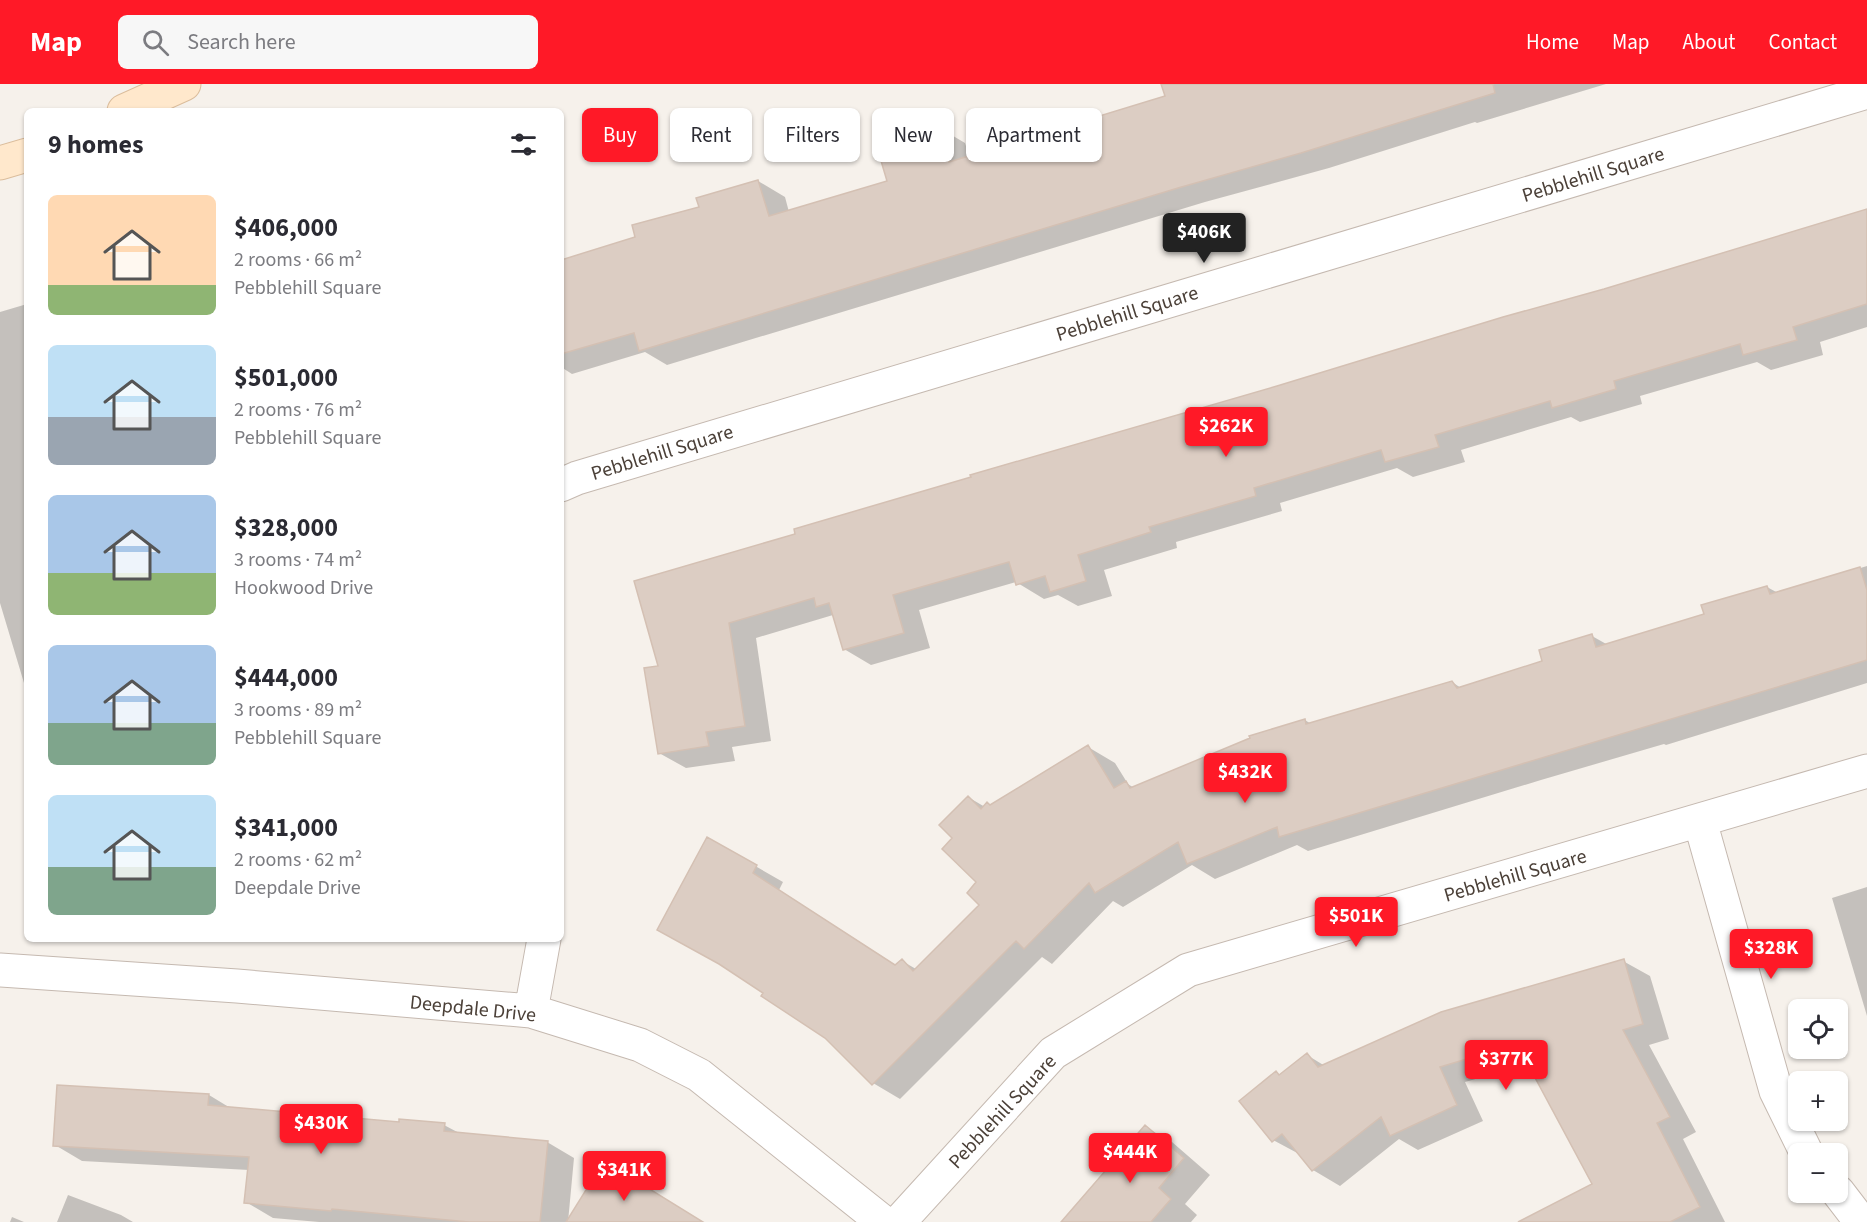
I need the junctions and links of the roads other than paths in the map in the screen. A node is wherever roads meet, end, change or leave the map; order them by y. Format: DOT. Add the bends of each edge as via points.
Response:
graph roads {
  1 [pos="184,84"];
  2 [pos="1867,93"];
  3 [pos="131,108"];
  4 [pos="24,156"];
  5 [pos="0,163"];
  6 [pos="564,484"];
  7 [pos="1867,771"];
  8 [pos="1700,821"];
  9 [pos="543,942"];
  10 [pos="0,970"];
  11 [pos="531,1011"];
  12 [pos="1802,1143"];
  13 [pos="1846,1203"];
  14 [pos="884,1222"];
  15 [pos="899,1222"];
  16 [pos="1861,1222"];
  1 -- 3 [label="main road"];
  2 -- 6 [label="street, Pebblehill Square"];
  4 -- 5 [label="main road"];
  7 -- 8 [label="street, Pebblehill Square"];
  8 -- 12 [label="street" via="1776,1091"];
  8 -- 15 [label="street, Pebblehill Square" via="1188,970 1053,1053"];
  9 -- 11 [label="street"];
  10 -- 11 [label="street, Deepdale Drive"];
  11 -- 14 [label="street, Deepdale Drive" via="640,1045 699,1075"];
  13 -- 16 [label="street"];
}
